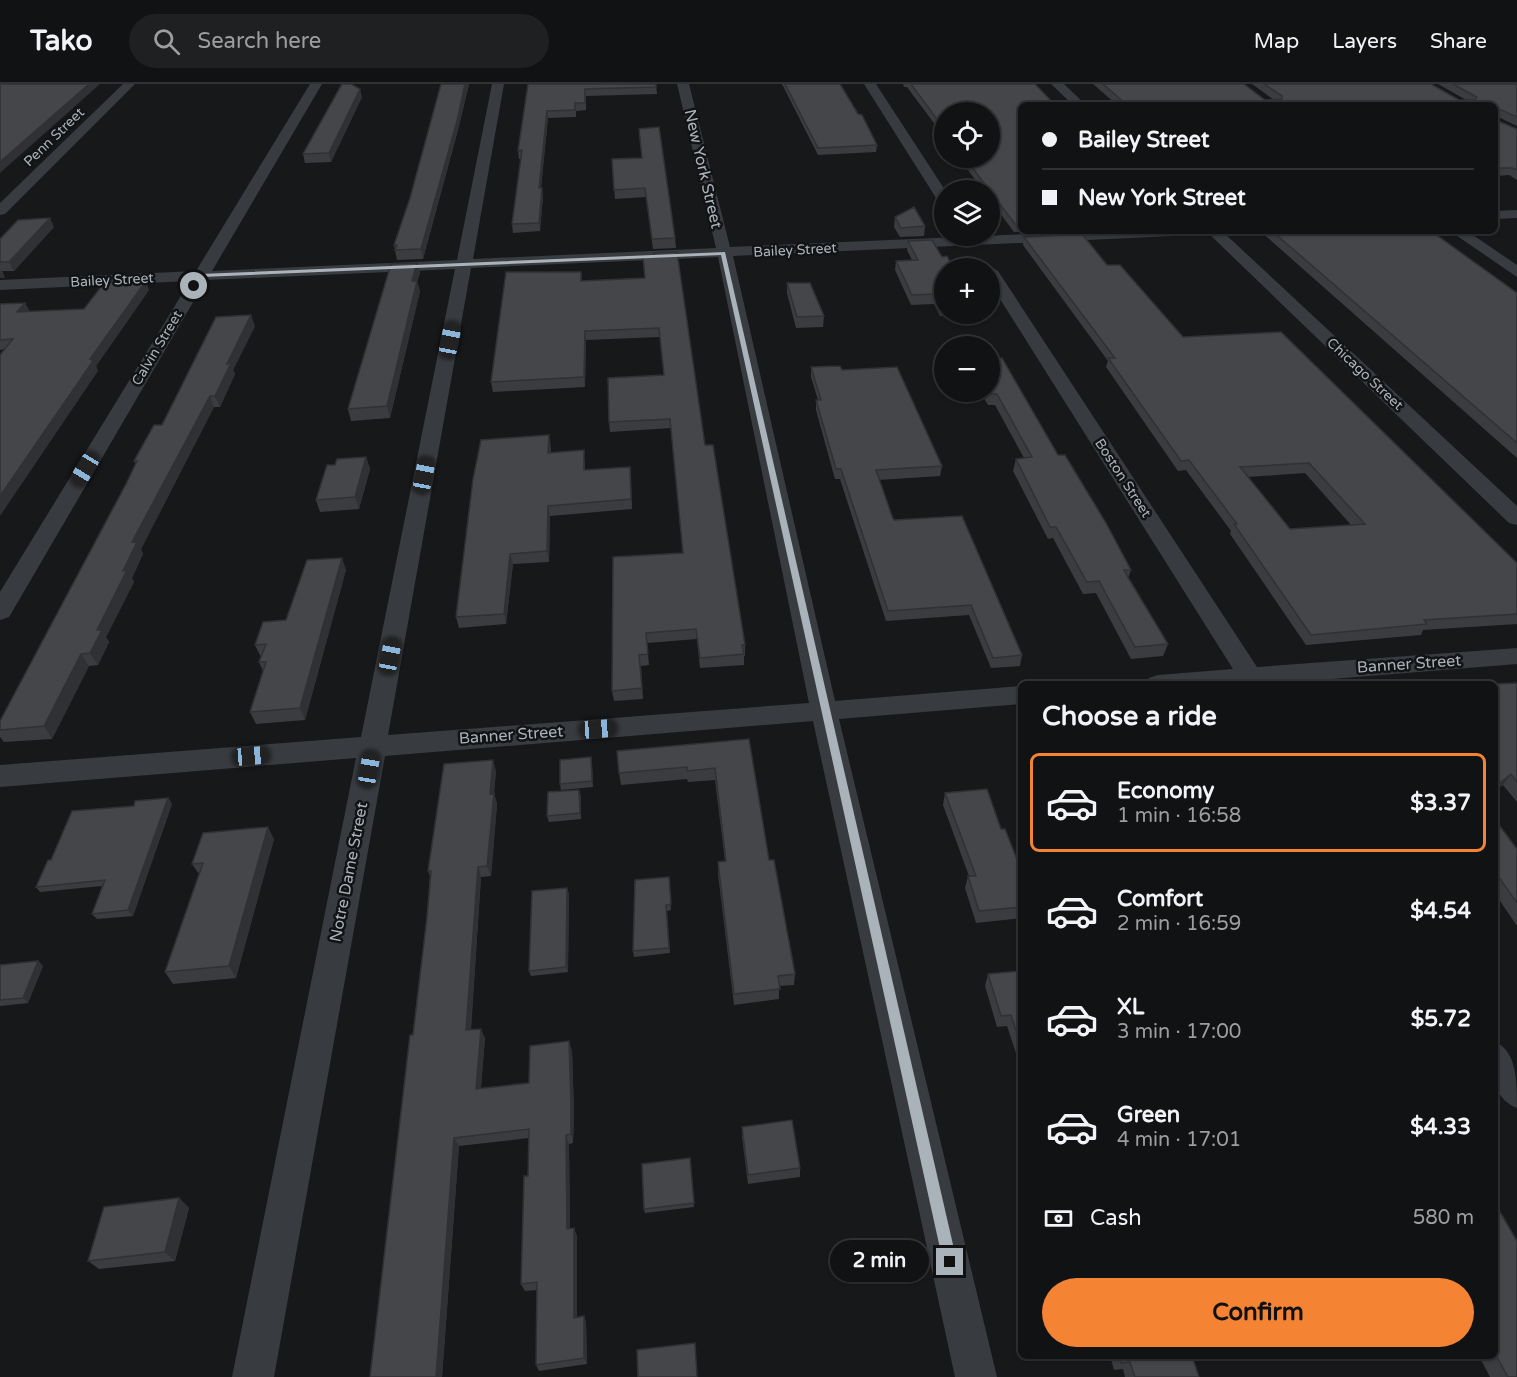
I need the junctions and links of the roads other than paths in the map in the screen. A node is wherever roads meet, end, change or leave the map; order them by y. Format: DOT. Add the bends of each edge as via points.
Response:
graph roads {
  1 [pos="129,84"];
  2 [pos="316,84"];
  3 [pos="498,84"];
  4 [pos="683,84"];
  5 [pos="870,84"];
  6 [pos="1057,84"];
  7 [pos="1077,102"];
  8 [pos="934,184"];
  9 [pos="0,211"];
  10 [pos="1517,214"];
  11 [pos="1498,215"];
  12 [pos="1110,234"];
  13 [pos="1216,234"];
  14 [pos="1461,234"];
  15 [pos="1000,238"];
  16 [pos="934,241"];
  17 [pos="723,253"];
  18 [pos="464,264"];
  19 [pos="1517,272"];
  20 [pos="200,276"];
  21 [pos="0,285"];
  22 [pos="1000,287"];
  23 [pos="1517,518"];
  24 [pos="0,612"];
  25 [pos="1517,656"];
  26 [pos="1253,680"];
  27 [pos="1229,681"];
  28 [pos="1018,695"];
  29 [pos="824,711"];
  30 [pos="373,746"];
  31 [pos="0,776"];
  32 [pos="1498,1061"];
  33 [pos="1517,1091"];
  34 [pos="253,1377"];
  35 [pos="976,1377"];
  1 -- 9 [label="street, Penn Street"];
  2 -- 20 [label="street, Calvin Street"];
  3 -- 18 [label="street, Notre Dame Street"];
  4 -- 17 [label="street, New York Street"];
  5 -- 8 [label="street"];
  6 -- 7 [label="street"];
  10 -- 11 [label="street"];
  12 -- 15 [label="street, Bailey Street"];
  13 -- 23 [label="street, Chicago Street"];
  14 -- 19 [label="street"];
  16 -- 17 [label="street, Bailey Street"];
  17 -- 18 [label="street, Bailey Street"];
  17 -- 29 [label="street, New York Street"];
  18 -- 20 [label="street, Bailey Street"];
  18 -- 30 [label="street, Notre Dame Street"];
  20 -- 21 [label="street, Bailey Street"];
  20 -- 24 [label="street, Calvin Street"];
  22 -- 26 [label="street, Boston Street"];
  25 -- 26 [label="street, Banner Street"];
  26 -- 27 [label="street, Banner Street"];
  28 -- 29 [label="street, Banner Street"];
  29 -- 30 [label="street, Banner Street"];
  29 -- 35 [label="street, New York Street"];
  30 -- 31 [label="street, Banner Street"];
  30 -- 34 [label="street, Notre Dame Street"];
  32 -- 33 [label="street"];
}
